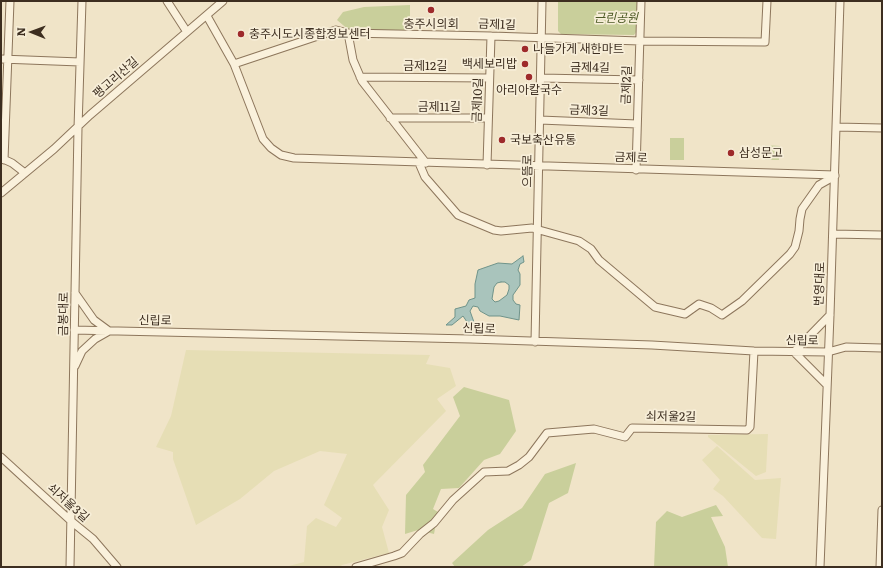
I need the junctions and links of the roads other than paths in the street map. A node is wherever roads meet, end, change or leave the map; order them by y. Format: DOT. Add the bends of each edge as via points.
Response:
graph roads {
  1 [pos="10,1"];
  2 [pos="82,1"];
  3 [pos="167,1"];
  4 [pos="223,1"];
  5 [pos="542,1"];
  6 [pos="641,1"];
  7 [pos="767,1"];
  8 [pos="840,1"];
  9 [pos="207,16"];
  10 [pos="187,32"];
  11 [pos="348,33"];
  12 [pos="491,36"];
  13 [pos="542,38"];
  14 [pos="640,41"];
  15 [pos="4,59"];
  16 [pos="80,62"];
  17 [pos="234,64"];
  18 [pos="360,77"];
  19 [pos="490,78"];
  20 [pos="541,78"];
  21 [pos="638,80"];
  22 [pos="390,118"];
  23 [pos="488,118"];
  24 [pos="540,120"];
  25 [pos="637,124"];
  26 [pos="836,126"];
  27 [pos="78,128"];
  28 [pos="882,128"];
  29 [pos="3,159"];
  30 [pos="422,163"];
  31 [pos="487,165"];
  32 [pos="539,167"];
  33 [pos="636,170"];
  34 [pos="25,173"];
  35 [pos="835,175"];
  36 [pos="1,192"];
  37 [pos="537,229"];
  38 [pos="833,234"];
  39 [pos="882,235"];
  40 [pos="75,293"];
  41 [pos="830,315"];
  42 [pos="74,330"];
  43 [pos="109,331"];
  44 [pos="535,342"];
  45 [pos="882,348"];
  46 [pos="754,351"];
  47 [pos="794,352"];
  48 [pos="828,352"];
  49 [pos="74,370"];
  50 [pos="827,385"];
  51 [pos="1,457"];
  52 [pos="882,510"];
  53 [pos="71,522"];
  54 [pos="70,567"];
  55 [pos="118,567"];
  56 [pos="356,567"];
  57 [pos="820,567"];
  58 [pos="880,567"];
  1 -- 15 [label="street"];
  2 -- 16 [label="street, 금봉대로"];
  3 -- 10 [label="street"];
  4 -- 9 [label="street, 팽고리산길"];
  5 -- 13 [label="street, 으뜸로"];
  6 -- 14 [label="street, 금제2길"];
  7 -- 14 [label="street, 금제1길" via="766,42"];
  8 -- 26 [label="street, 번영대로"];
  9 -- 10 [label="street, 팽고리산길"];
  9 -- 17 [label="street"];
  10 -- 27 [label="street, 팽고리산길"];
  11 -- 12 [label="street, 금제1길"];
  11 -- 17 [label="street, 금제1길" via="336,30"];
  11 -- 18 [label="street" via="353,60"];
  12 -- 13 [label="street, 금제1길"];
  12 -- 19 [label="street, 금제10길"];
  13 -- 14 [label="street, 금제1길"];
  13 -- 20 [label="street, 으뜸로"];
  14 -- 21 [label="street, 금제2길"];
  15 -- 16 [label="street"];
  15 -- 29 [label="street"];
  16 -- 27 [label="street, 금봉대로"];
  17 -- 30 [label="street, 금제로" via="263,139 281,155 294,158"];
  18 -- 19 [label="street, 금제12길"];
  18 -- 22 [label="street"];
  19 -- 23 [label="street, 금제10길"];
  20 -- 21 [label="street, 금제4길"];
  20 -- 24 [label="street, 으뜸로"];
  21 -- 25 [label="street, 금제2길"];
  22 -- 23 [label="street, 금제11길"];
  22 -- 30 [label="street"];
  23 -- 31 [label="street, 금제10길"];
  24 -- 25 [label="street, 금제3길"];
  24 -- 32 [label="street, 으뜸로"];
  25 -- 33 [label="street, 금제2길"];
  26 -- 28 [label="street"];
  26 -- 35 [label="street, 번영대로"];
  27 -- 34 [label="street, 팽고리산길"];
  27 -- 40 [label="street, 금봉대로"];
  29 -- 34 [label="street"];
  30 -- 31 [label="street, 금제로"];
  30 -- 37 [label="street" via="425,177 458,215 494,230"];
  31 -- 32 [label="street, 금제로"];
  32 -- 33 [label="street, 금제로"];
  32 -- 37 [label="street, 으뜸로"];
  33 -- 35 [label="street, 금제로"];
  34 -- 36 [label="street, 팽고리산길"];
  35 -- 37 [label="street" via="819,185 802,209 799,231 790,254 742,301 722,316 711,308 699,304 685,314 655,307 599,260 591,249 578,241"];
  35 -- 38 [label="street, 번영대로"];
  37 -- 44 [label="street, 으뜸로"];
  38 -- 39 [label="street"];
  38 -- 41 [label="street, 번영대로"];
  40 -- 42 [label="street, 금봉대로"];
  40 -- 43 [label="street" via="94,320"];
  41 -- 47 [label="street"];
  41 -- 48 [label="street, 번영대로"];
  42 -- 43 [label="street, 신립로"];
  42 -- 49 [label="street, 금봉대로"];
  43 -- 44 [label="street, 신립로"];
  43 -- 49 [label="street" via="82,350"];
  44 -- 46 [label="street, 신립로"];
  45 -- 48 [label="street, 신립로" via="846,347"];
  46 -- 47 [label="street, 신립로"];
  46 -- 56 [label="street, 쇠저울2길" via="750,427 747,430 632,428 625,437 594,429 547,433 530,457 519,465 508,471 484,472 402,553"];
  47 -- 48 [label="street, 신립로"];
  47 -- 50 [label="street"];
  48 -- 50 [label="street, 번영대로"];
  49 -- 53 [label="street, 금봉대로"];
  50 -- 57 [label="street, 번영대로"];
  51 -- 53 [label="street, 쇠저울3길"];
  52 -- 58 [label="street"];
  53 -- 54 [label="street, 금봉대로"];
  53 -- 55 [label="street, 쇠저울3길" via="93,539"];
}
